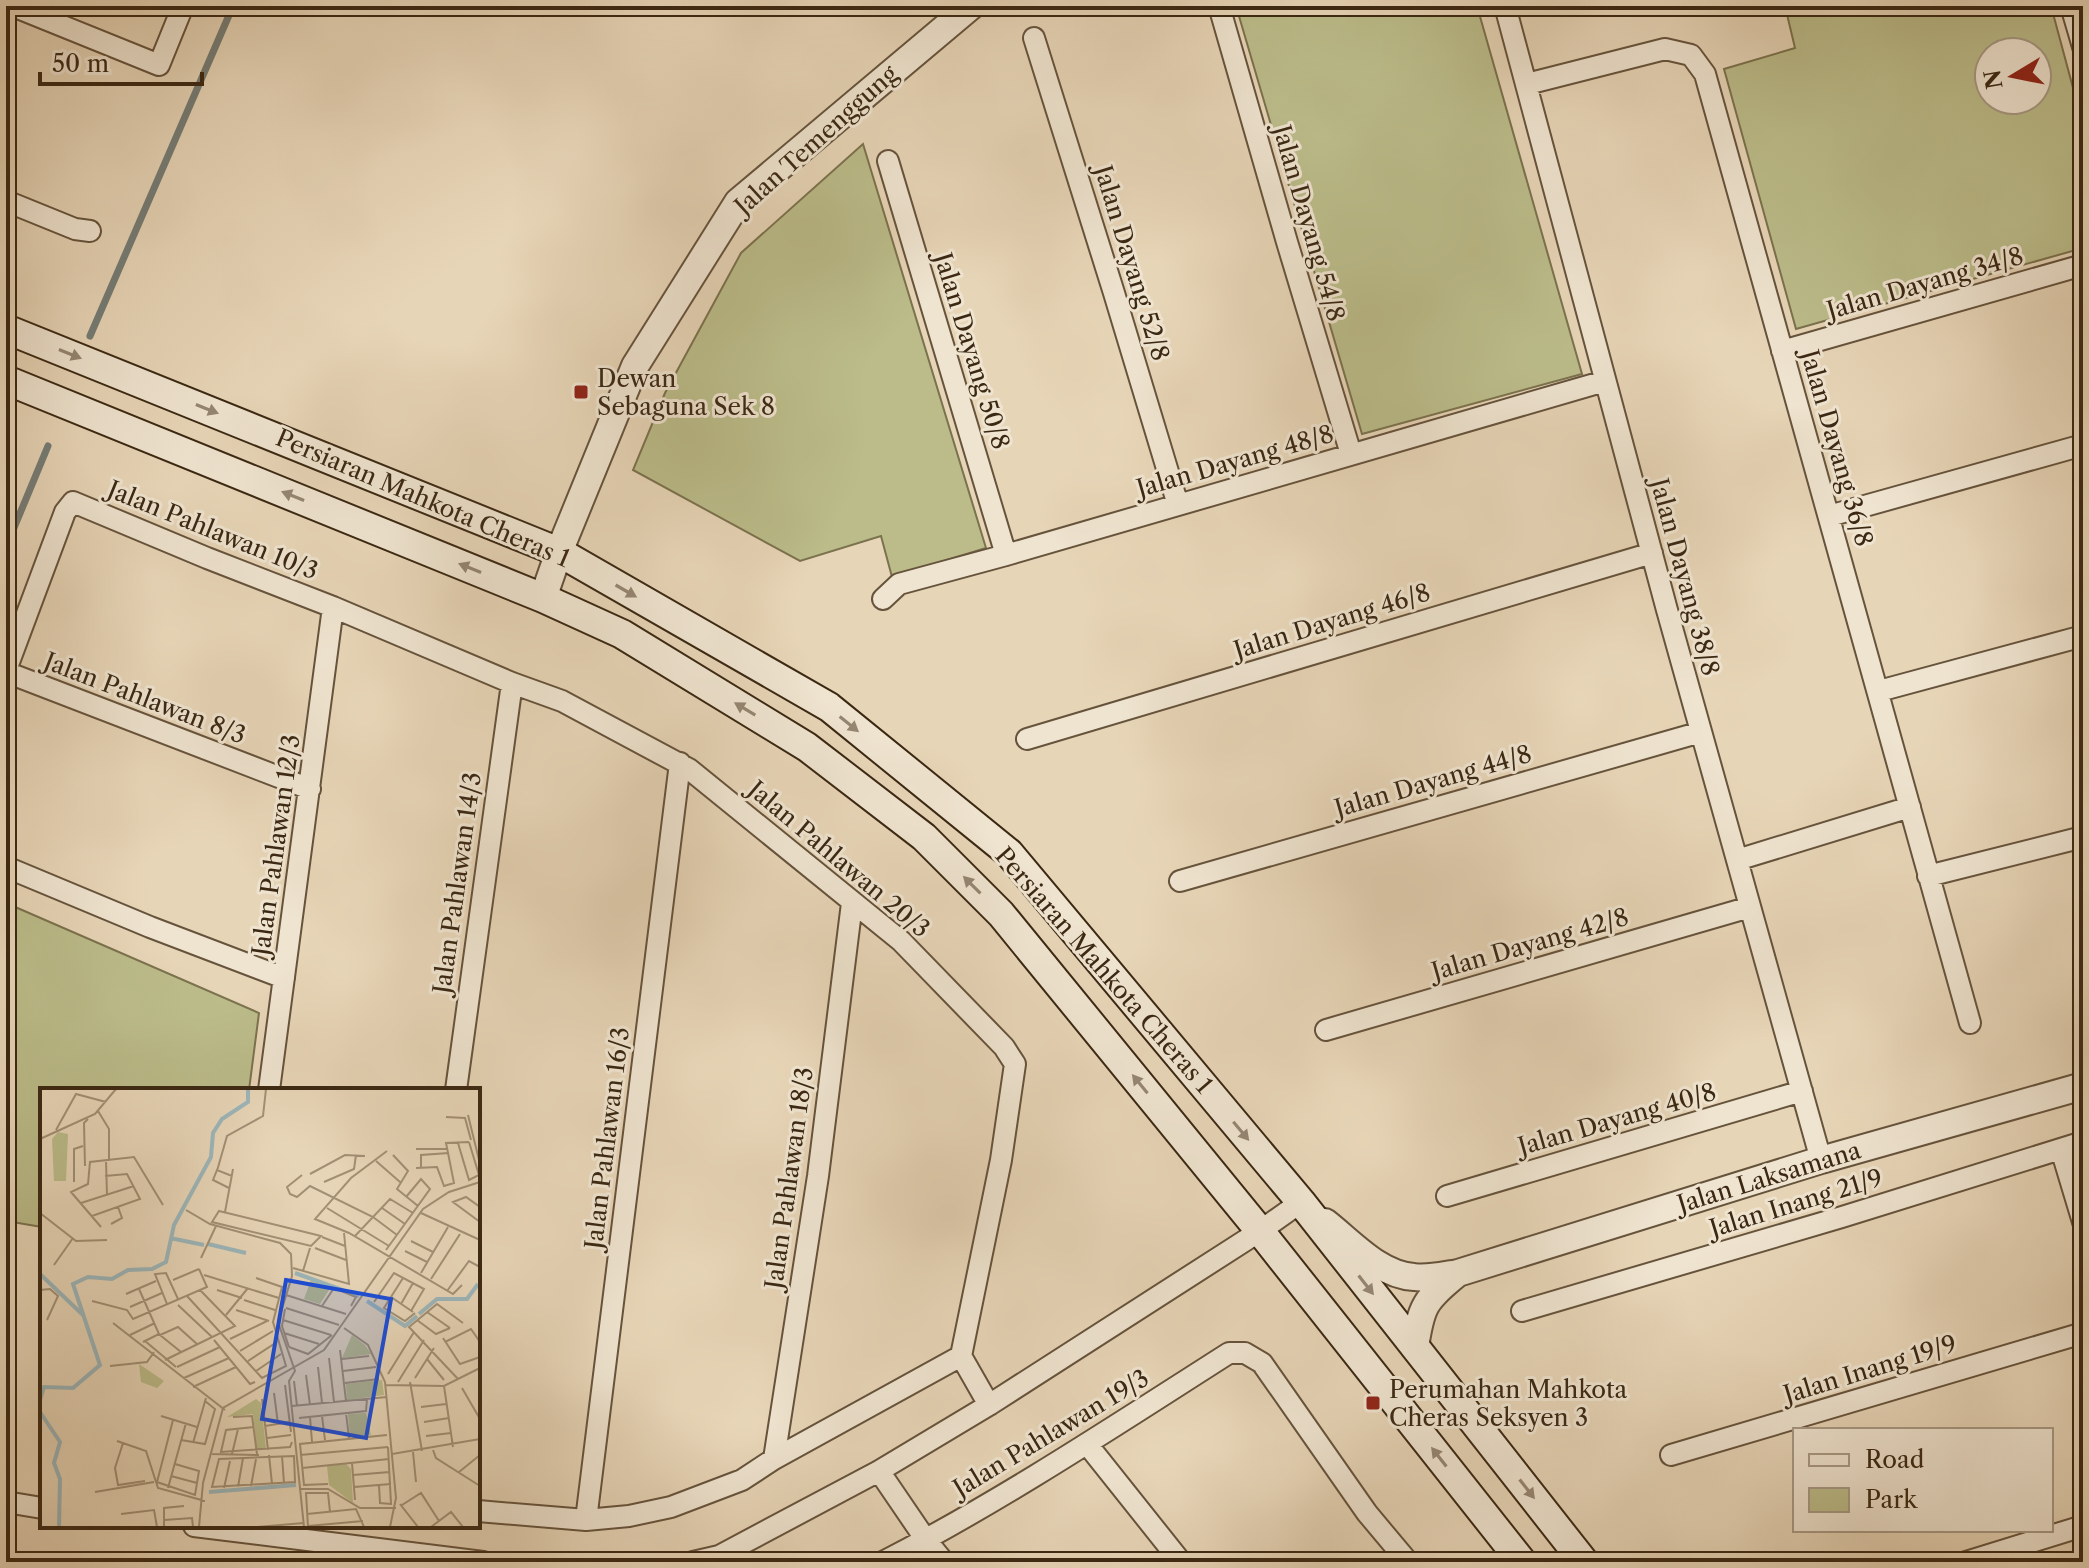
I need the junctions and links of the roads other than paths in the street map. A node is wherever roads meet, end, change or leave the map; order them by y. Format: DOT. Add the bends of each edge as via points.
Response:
graph roads {
  1 [pos="13,6"];
  2 [pos="183,6"];
  3 [pos="971,6"];
  4 [pos="1219,6"];
  5 [pos="1505,6"];
  6 [pos="2071,6"];
  7 [pos="1034,38"];
  8 [pos="2083,47"];
  9 [pos="1527,84"];
  10 [pos="888,161"];
  11 [pos="6,201"];
  12 [pos="90,231"];
  13 [pos="2083,265"];
  14 [pos="6,329"];
  15 [pos="1782,351"];
  16 [pos="6,380"];
  17 [pos="1605,381"];
  18 [pos="2083,445"];
  19 [pos="1351,454"];
  20 [pos="1178,505"];
  21 [pos="1829,516"];
  22 [pos="559,552"];
  23 [pos="1652,553"];
  24 [pos="1006,555"];
  25 [pos="543,598"];
  26 [pos="883,599"];
  27 [pos="333,607"];
  28 [pos="2083,636"];
  29 [pos="6,671"];
  30 [pos="512,683"];
  31 [pos="1879,691"];
  32 [pos="1701,732"];
  33 [pos="1027,739"];
  34 [pos="680,763"];
  35 [pos="310,789"];
  36 [pos="1910,807"];
  37 [pos="2083,837"];
  38 [pos="1737,860"];
  39 [pos="6,867"];
  40 [pos="1928,876"];
  41 [pos="1180,881"];
  42 [pos="852,903"];
  43 [pos="1750,907"];
  44 [pos="284,978"];
  45 [pos="1970,1023"];
  46 [pos="1326,1030"];
  47 [pos="2083,1086"];
  48 [pos="269,1088"];
  49 [pos="456,1088"];
  50 [pos="1802,1091"];
  51 [pos="2083,1142"];
  52 [pos="2061,1149"];
  53 [pos="1821,1160"];
  54 [pos="1447,1196"];
  55 [pos="1301,1202"];
  56 [pos="2083,1222"];
  57 [pos="1260,1231"];
  58 [pos="1458,1273"];
  59 [pos="1522,1311"];
  60 [pos="2083,1333"];
  61 [pos="1415,1348"];
  62 [pos="961,1356"];
  63 [pos="989,1405"];
  64 [pos="1087,1444"];
  65 [pos="1671,1455"];
  66 [pos="774,1459"];
  67 [pos="879,1471"];
  68 [pos="6,1502"];
  69 [pos="40,1508"];
  70 [pos="480,1511"];
  71 [pos="586,1520"];
  72 [pos="2083,1526"];
  73 [pos="213,1528"];
  74 [pos="926,1540"];
  75 [pos="483,1562"];
  76 [pos="693,1562"];
  77 [pos="883,1562"];
  78 [pos="944,1562"];
  79 [pos="1181,1562"];
  80 [pos="1408,1562"];
  81 [pos="1522,1562"];
  82 [pos="1584,1562"];
  83 [pos="1966,1562"];
  1 -- 2 [label="street" via="159,65"];
  3 -- 22 [label="street, Jalan Temenggung" via="738,202 635,366"];
  4 -- 19 [label="street, Jalan Dayang 54/8"];
  5 -- 9 [label="street, Jalan Dayang 38/8"];
  6 -- 8 [label="street"];
  7 -- 20 [label="street, Jalan Dayang 52/8"];
  9 -- 15 [label="street, Jalan Dayang 36/8" via="1665,49 1691,55 1705,74"];
  9 -- 17 [label="street, Jalan Dayang 38/8"];
  10 -- 24 [label="street, Jalan Dayang 50/8"];
  11 -- 12 [label="street"];
  13 -- 15 [label="street, Jalan Dayang 34/8"];
  14 -- 22 [label="main road, Persiaran Mahkota Cheras 1, one-way"];
  15 -- 21 [label="street, Jalan Dayang 36/8"];
  25 -- 16 [label="main road, Persiaran Mahkota Cheras 1, one-way"];
  17 -- 19 [label="street, Jalan Dayang 48/8"];
  17 -- 23 [label="street, Jalan Dayang 38/8"];
  18 -- 21 [label="street"];
  19 -- 20 [label="street, Jalan Dayang 48/8"];
  20 -- 24 [label="street, Jalan Dayang 48/8"];
  21 -- 31 [label="street, Jalan Dayang 36/8"];
  22 -- 25 [label="street, Jalan Temenggung"];
  22 -- 55 [label="main road, Persiaran Mahkota Cheras 1, one-way" via="829,707 1009,853"];
  23 -- 32 [label="street, Jalan Dayang 38/8"];
  23 -- 33 [label="street, Jalan Dayang 46/8"];
  24 -- 26 [label="street, Jalan Dayang 48/8" via="899,584"];
  57 -- 25 [label="main road, Persiaran Mahkota Cheras 1, one-way" via="1001,914 924,837 807,747 622,634"];
  27 -- 29 [label="street, Jalan Pahlawan 10/3" via="73,502"];
  27 -- 30 [label="street, Jalan Pahlawan 20/3"];
  27 -- 35 [label="street, Jalan Pahlawan 12/3"];
  28 -- 31 [label="street"];
  29 -- 35 [label="street, Jalan Pahlawan 8/3"];
  30 -- 34 [label="street, Jalan Pahlawan 20/3" via="562,701"];
  30 -- 49 [label="street, Jalan Pahlawan 14/3"];
  31 -- 36 [label="street, Jalan Dayang 36/8"];
  32 -- 38 [label="street, Jalan Dayang 38/8"];
  32 -- 41 [label="street, Jalan Dayang 44/8"];
  34 -- 42 [label="street, Jalan Pahlawan 20/3"];
  34 -- 71 [label="street, Jalan Pahlawan 16/3"];
  35 -- 44 [label="street, Jalan Pahlawan 12/3"];
  36 -- 38 [label="street"];
  36 -- 40 [label="street, Jalan Dayang 36/8"];
  37 -- 40 [label="street"];
  38 -- 43 [label="street, Jalan Dayang 38/8"];
  39 -- 44 [label="street"];
  40 -- 45 [label="street, Jalan Dayang 36/8"];
  42 -- 62 [label="street, Jalan Pahlawan 20/3" via="901,941 1015,1064"];
  42 -- 66 [label="street, Jalan Pahlawan 18/3" via="818,1176"];
  43 -- 46 [label="street, Jalan Dayang 42/8"];
  43 -- 50 [label="street, Jalan Dayang 38/8"];
  44 -- 48 [label="street, Jalan Pahlawan 12/3"];
  47 -- 53 [label="street, Jalan Laksamana"];
  50 -- 53 [label="street, Jalan Dayang 38/8"];
  50 -- 54 [label="street, Jalan Dayang 40/8"];
  51 -- 52 [label="street, Jalan Inang 21/9"];
  52 -- 56 [label="street"];
  52 -- 59 [label="street, Jalan Inang 21/9"];
  53 -- 58 [label="street, Jalan Laksamana"];
  55 -- 57 [label="street"];
  55 -- 58 [label="street, Jalan Laksamana" via="1388,1271 1414,1277"];
  55 -- 61 [label="main road, Persiaran Mahkota Cheras 1, one-way"];
  57 -- 63 [label="street"];
  81 -- 57 [label="main road, Persiaran Mahkota Cheras 1, one-way"];
  58 -- 61 [label="street, Jalan Laksamana" via="1424,1306"];
  60 -- 65 [label="street, Jalan Inang 19/9"];
  61 -- 82 [label="main road, Persiaran Mahkota Cheras 1, one-way"];
  62 -- 63 [label="street"];
  62 -- 66 [label="street"];
  63 -- 67 [label="street"];
  64 -- 74 [label="street, Jalan Pahlawan 19/3"];
  64 -- 79 [label="street"];
  64 -- 80 [label="street, Jalan Pahlawan 19/3" via="1229,1353 1245,1353 1262,1363 1367,1513"];
  66 -- 71 [label="street" via="742,1480 671,1507"];
  67 -- 74 [label="street"];
  67 -- 76 [label="street" via="719,1556"];
  68 -- 69 [label="street"];
  70 -- 71 [label="street"];
  72 -- 83 [label="street"];
  73 -- 75 [label="street"];
  74 -- 77 [label="street, Jalan Pahlawan 19/3"];
  74 -- 78 [label="street"];
}
